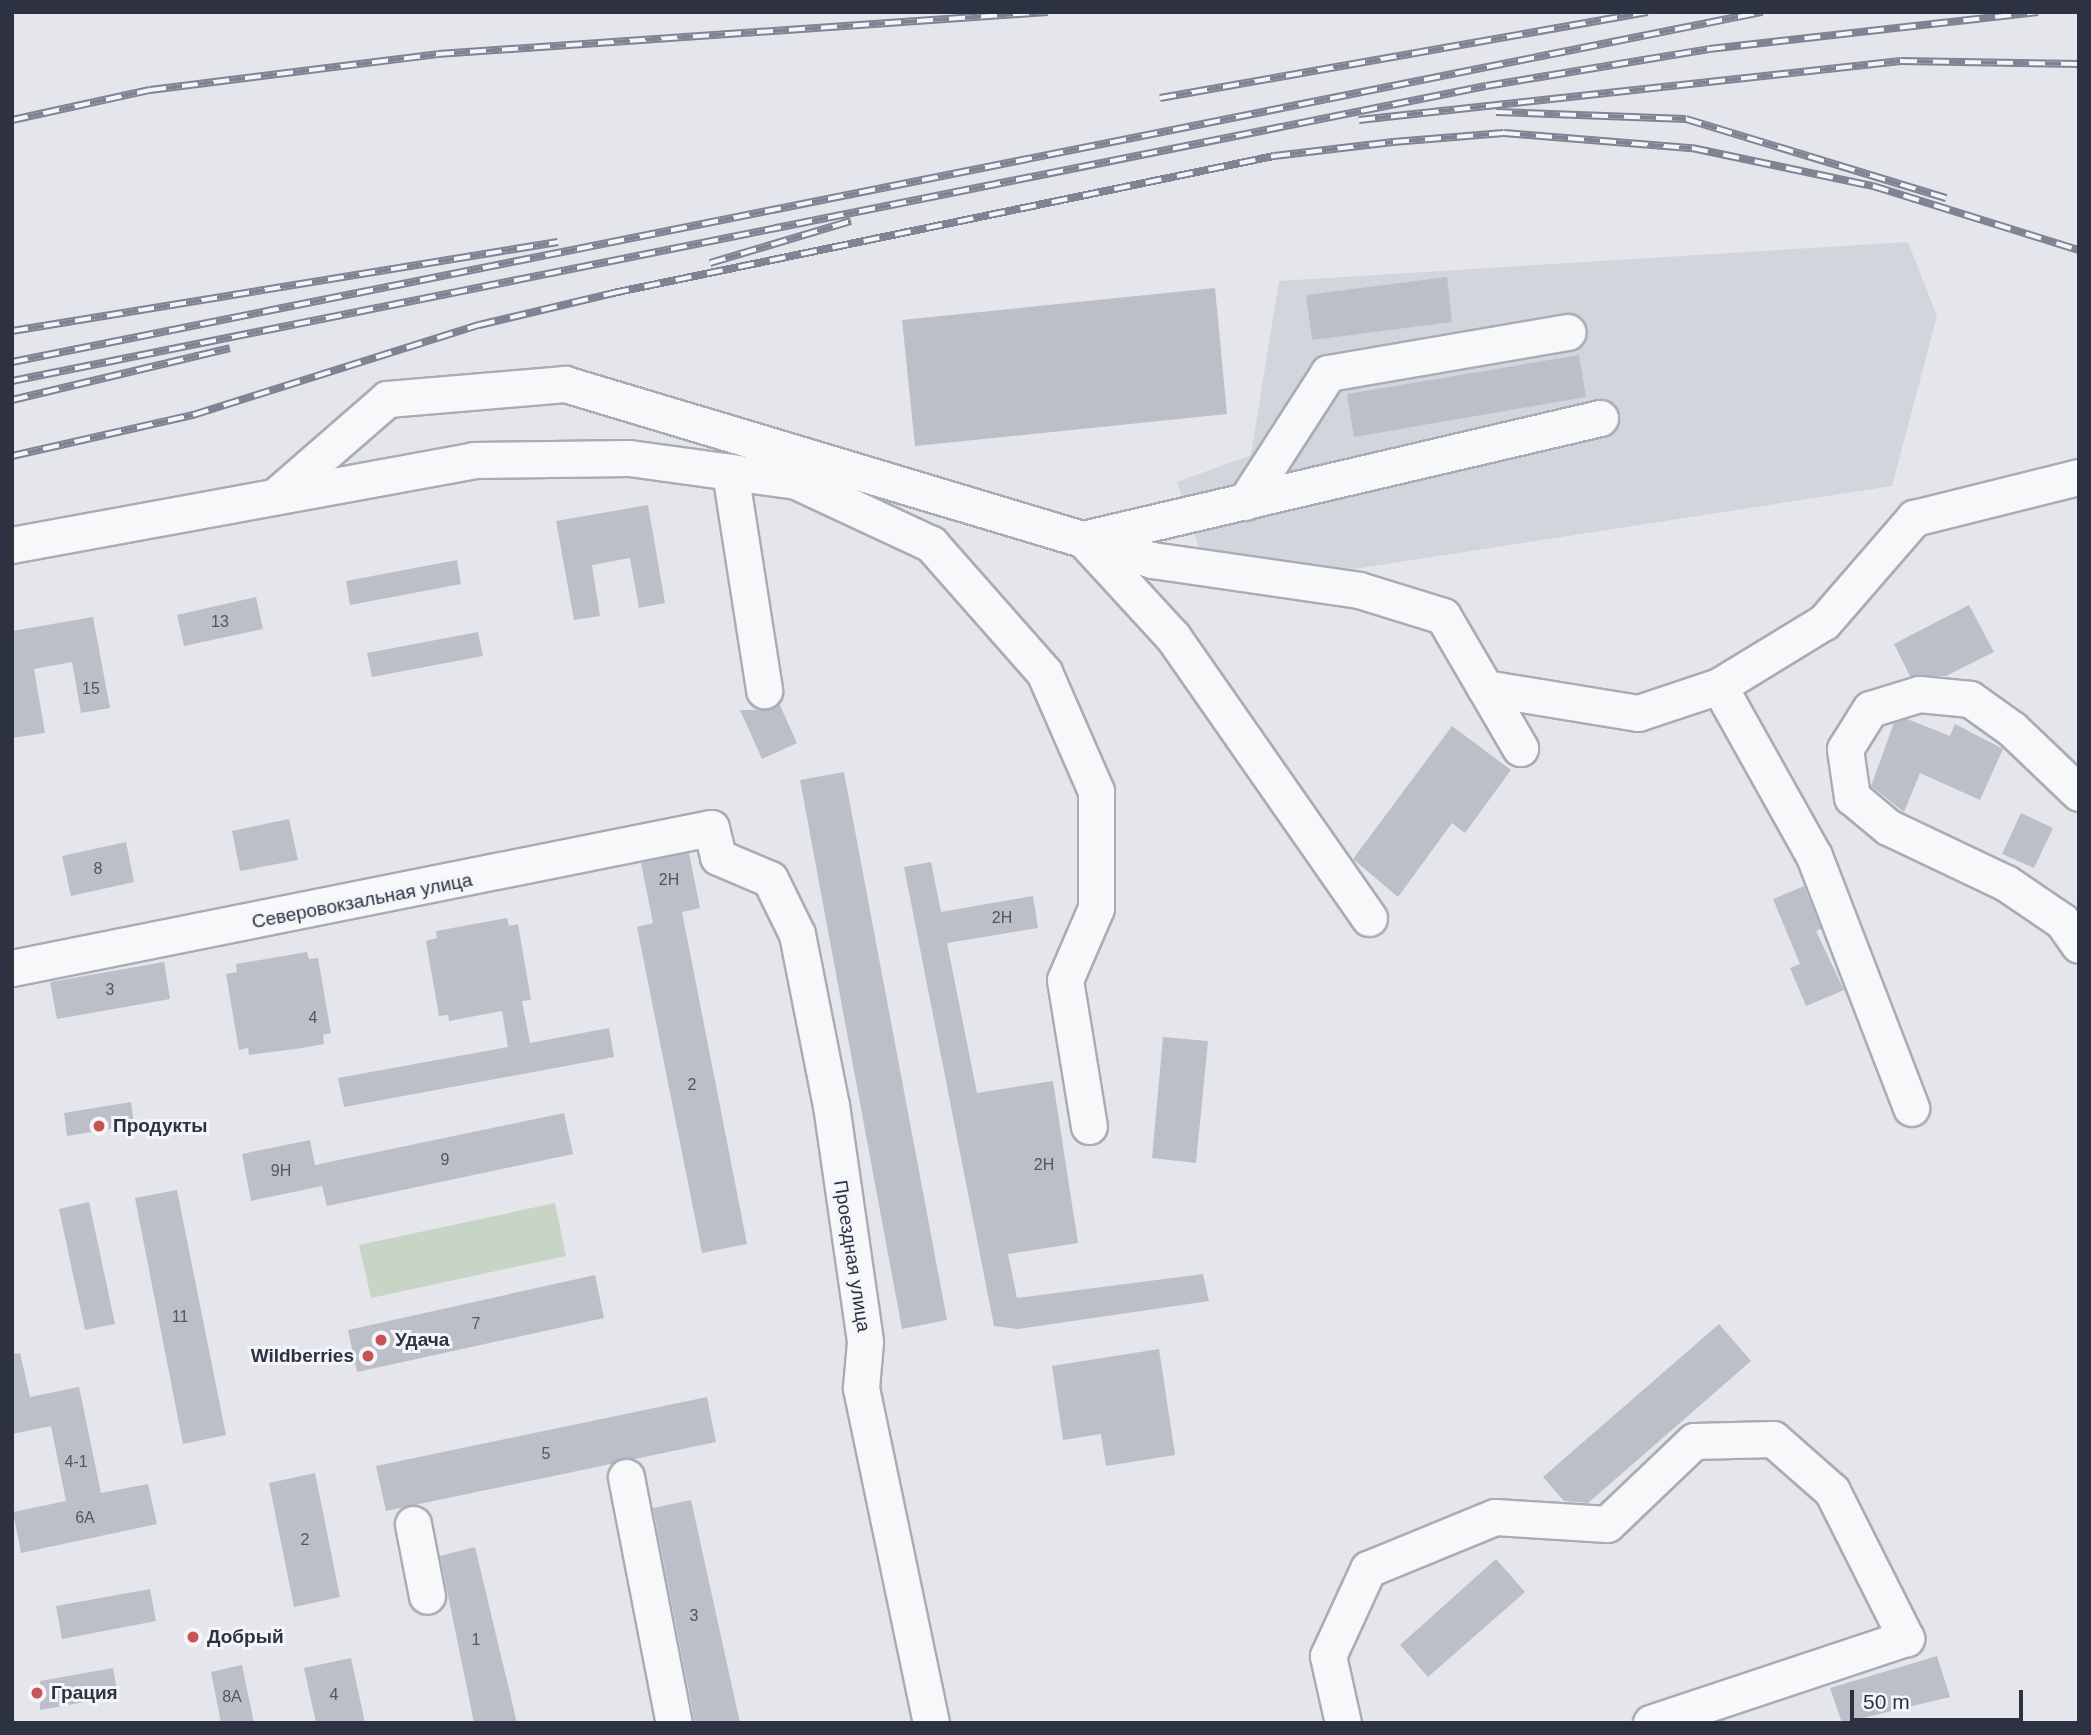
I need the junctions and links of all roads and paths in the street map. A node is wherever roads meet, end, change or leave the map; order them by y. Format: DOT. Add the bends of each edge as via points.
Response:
graph roads {
  1 [pos="1568,332"];
  2 [pos="1600,418"];
  3 [pos="730,472"];
  4 [pos="2079,477"];
  5 [pos="276,495"];
  6 [pos="1245,502"];
  7 [pos="1083,539"];
  8 [pos="12,545"];
  9 [pos="1719,686"];
  10 [pos="1485,688"];
  11 [pos="764,690"];
  12 [pos="1520,748"];
  13 [pos="2079,793"];
  14 [pos="710,828"];
  15 [pos="1369,918"];
  16 [pos="2079,946"];
  17 [pos="12,968"];
  18 [pos="1911,1108"];
  19 [pos="1088,1126"];
  20 [pos="626,1477"];
  21 [pos="413,1524"];
  22 [pos="427,1596"];
  23 [pos="674,1723"];
  24 [pos="931,1723"];
  25 [pos="1343,1723"];
  26 [pos="1651,1723"];
  1 -- 6 [label="street" via="1328,373"];
  2 -- 6 [label="street"];
  3 -- 5 [label="street" via="629,458 473,460"];
  3 -- 11 [label="street"];
  3 -- 19 [label="street" via="796,481 931,544 1044,673 1096,791 1096,908 1065,980"];
  4 -- 9 [label="street" via="1914,518 1824,622"];
  5 -- 7 [label="street" via="387,399 565,384"];
  5 -- 8 [label="street"];
  6 -- 7 [label="street"];
  7 -- 10 [label="street" via="1152,560 1359,590 1443,615"];
  7 -- 15 [label="street" via="1173,637"];
  9 -- 10 [label="street" via="1638,713"];
  9 -- 18 [label="street" via="1814,856"];
  10 -- 12 [label="street"];
  13 -- 16 [label="street" via="2012,729 1970,699 1919,694 1870,709 1845,749 1852,797 1888,827 2006,883 2062,920"];
  14 -- 17 [label="street, Северовокзальная улица"];
  14 -- 24 [label="street, Проездная улица" via="719,857 770,879 797,933 831,1105 865,1342 861,1388"];
  20 -- 23 [label="street"];
  21 -- 22 [label="street"];
  25 -- 26 [label="street" via="1328,1656 1368,1569 1495,1517 1607,1524 1694,1441 1773,1439 1832,1491 1906,1638"];
}
